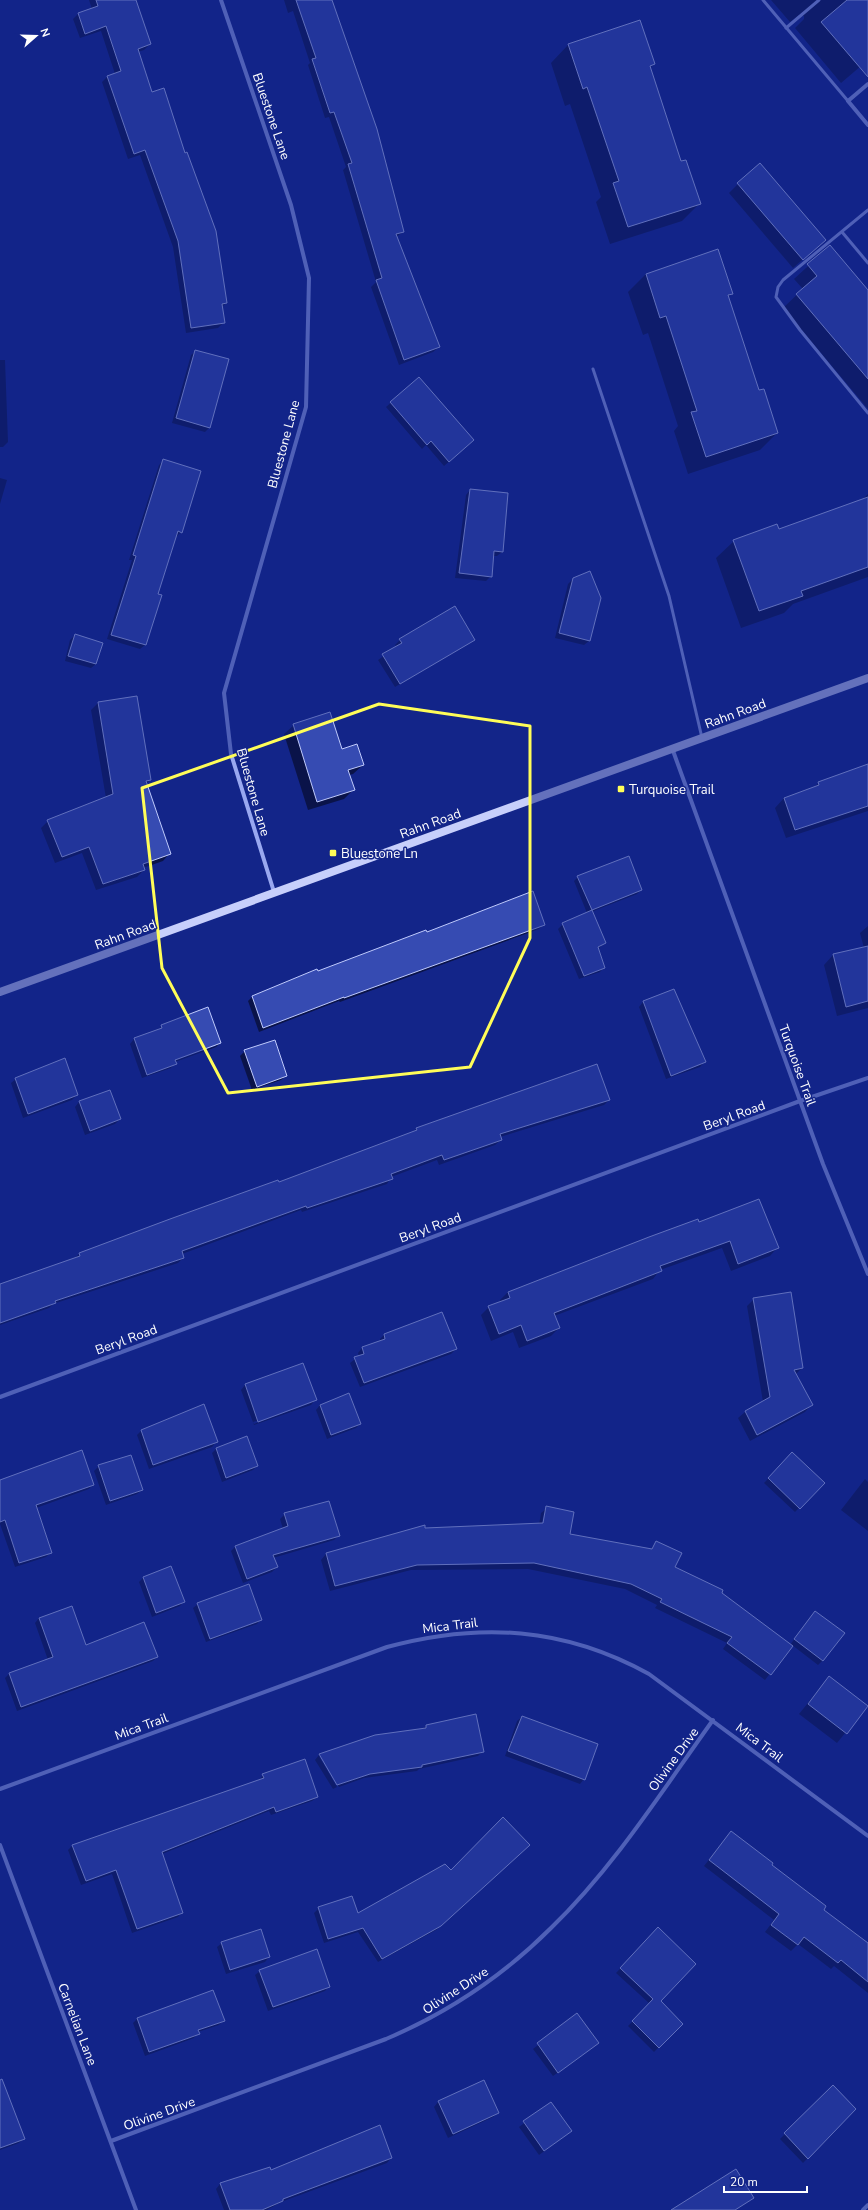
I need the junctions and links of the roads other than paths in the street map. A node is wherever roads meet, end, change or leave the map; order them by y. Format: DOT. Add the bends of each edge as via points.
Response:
graph roads {
  1 [pos="221,0"];
  2 [pos="763,0"];
  3 [pos="820,0"];
  4 [pos="786,28"];
  5 [pos="868,84"];
  6 [pos="848,101"];
  7 [pos="868,125"];
  8 [pos="868,210"];
  9 [pos="842,232"];
  10 [pos="868,264"];
  11 [pos="594,369"];
  12 [pos="868,413"];
  13 [pos="868,678"];
  14 [pos="702,738"];
  15 [pos="672,748"];
  16 [pos="274,892"];
  17 [pos="0,992"];
  18 [pos="868,1078"];
  19 [pos="800,1101"];
  20 [pos="868,1274"];
  21 [pos="0,1397"];
  22 [pos="713,1720"];
  23 [pos="0,1789"];
  24 [pos="868,1836"];
  25 [pos="0,1845"];
  26 [pos="111,2141"];
  27 [pos="868,2205"];
  28 [pos="136,2210"];
  29 [pos="863,2210"];
  1 -- 16 [label="street, Bluestone Lane" via="292,205 309,278 306,407 224,692 231,754"];
  2 -- 4 [label="lane"];
  3 -- 4 [label="lane"];
  4 -- 6 [label="lane"];
  5 -- 6 [label="street"];
  6 -- 7 [label="street"];
  8 -- 9 [label="lane"];
  9 -- 10 [label="lane"];
  9 -- 12 [label="lane" via="784,280 778,287 776,298"];
  11 -- 14 [label="lane" via="669,596"];
  13 -- 14 [label="street, Rahn Road"];
  14 -- 15 [label="street, Rahn Road"];
  15 -- 16 [label="street, Rahn Road"];
  15 -- 19 [label="street, Turquoise Trail"];
  16 -- 17 [label="street, Rahn Road"];
  18 -- 19 [label="street, Beryl Road"];
  19 -- 20 [label="street, Turquoise Trail"];
  19 -- 21 [label="street, Beryl Road"];
  22 -- 23 [label="street, Mica Trail" via="649,1674 603,1652 535,1633 461,1633 431,1636 387,1647"];
  22 -- 24 [label="street, Mica Trail"];
  22 -- 26 [label="street, Olivine Drive" via="595,1880 539,1940 486,1982 423,2022 386,2039"];
  25 -- 26 [label="street, Carnelian Lane"];
  26 -- 28 [label="street, Carnelian Lane"];
  27 -- 29 [label="street"];
}
